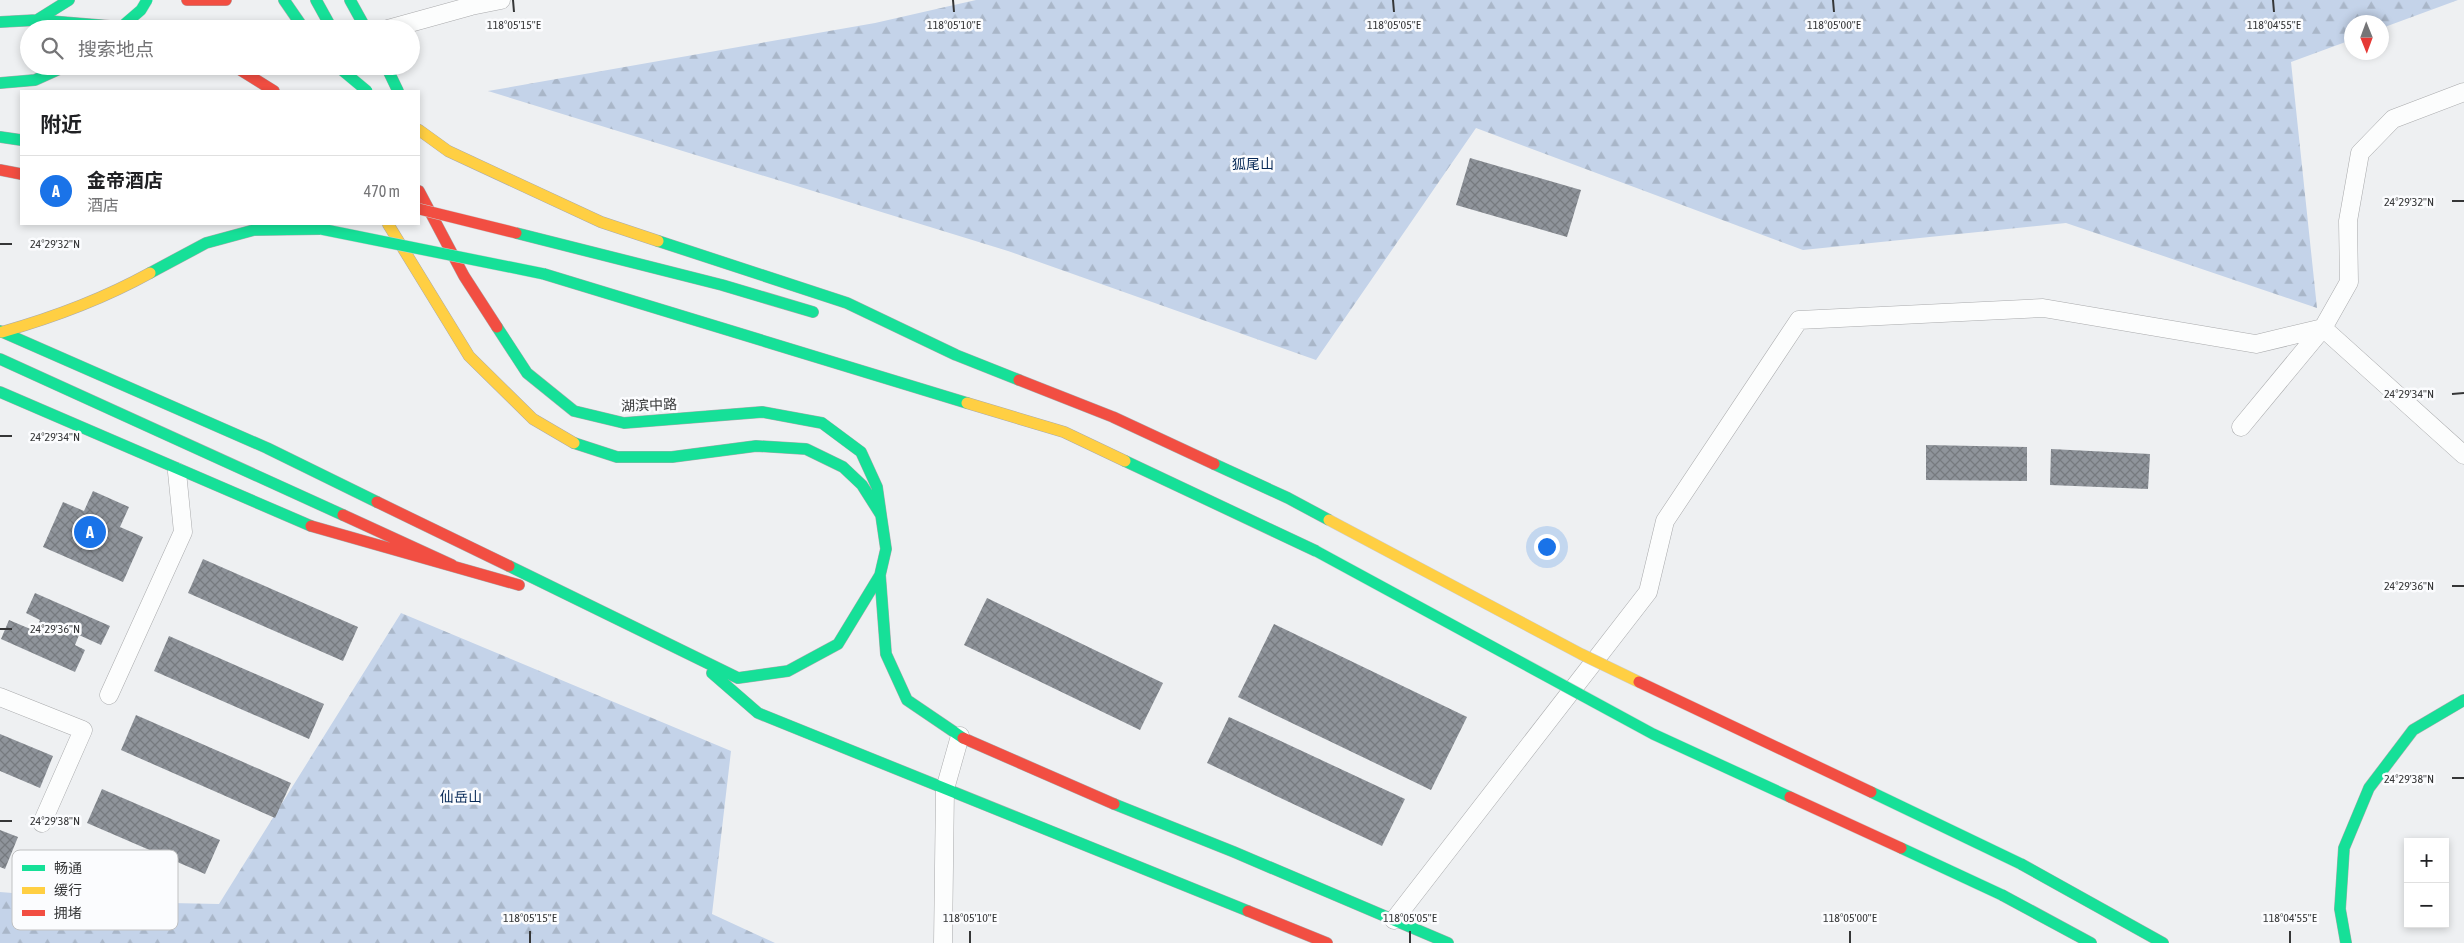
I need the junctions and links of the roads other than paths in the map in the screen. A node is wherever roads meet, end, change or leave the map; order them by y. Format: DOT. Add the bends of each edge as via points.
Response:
graph roads {
  1 [pos="69,0"];
  2 [pos="147,0"];
  3 [pos="187,0"];
  4 [pos="226,0"];
  5 [pos="284,0"];
  6 [pos="316,0"];
  7 [pos="350,0"];
  8 [pos="501,0"];
  9 [pos="37,20"];
  10 [pos="130,20"];
  11 [pos="298,20"];
  12 [pos="327,20"];
  13 [pos="361,20"];
  14 [pos="420,20"];
  15 [pos="20,21"];
  16 [pos="0,22"];
  17 [pos="46,75"];
  18 [pos="248,75"];
  19 [pos="347,75"];
  20 [pos="357,75"];
  21 [pos="390,75"];
  22 [pos="0,85"];
  23 [pos="272,90"];
  24 [pos="365,90"];
  25 [pos="365,90"];
  26 [pos="398,90"];
  27 [pos="14,92"];
  28 [pos="2464,92"];
  29 [pos="420,131"];
  30 [pos="0,137"];
  31 [pos="20,140"];
  32 [pos="0,170"];
  33 [pos="20,174"];
  34 [pos="420,193"];
  35 [pos="420,209"];
  36 [pos="299,225"];
  37 [pos="389,225"];
  38 [pos="321,229"];
  39 [pos="825,316"];
  40 [pos="2323,328"];
  41 [pos="1,332"];
  42 [pos="881,333"];
  43 [pos="956,355"];
  44 [pos="0,360"];
  45 [pos="0,392"];
  46 [pos="2241,427"];
  47 [pos="2464,455"];
  48 [pos="177,472"];
  49 [pos="881,515"];
  50 [pos="452,565"];
  51 [pos="880,575"];
  52 [pos="590,606"];
  53 [pos="696,660"];
  54 [pos="110,695"];
  55 [pos="0,696"];
  56 [pos="2464,700"];
  57 [pos="960,736"];
  58 [pos="945,789"];
  59 [pos="42,823"];
  60 [pos="1394,920"];
  61 [pos="943,943"];
  62 [pos="1326,943"];
  63 [pos="1448,943"];
  64 [pos="2091,943"];
  65 [pos="2162,943"];
  66 [pos="2346,943"];
  1 -- 9 [label="main road"];
  2 -- 10 [label="main road, bridge"];
  3 -- 4 [label="main road"];
  5 -- 11 [label="main road"];
  6 -- 12 [label="main road"];
  7 -- 13 [label="main road"];
  8 -- 14 [label="street"];
  15 -- 16 [label="main road"];
  17 -- 22 [label="main road" via="35,80"];
  18 -- 23 [label="main road"];
  19 -- 24 [label="main road, bridge"];
  20 -- 25 [label="main road"];
  21 -- 26 [label="main road"];
  22 -- 27 [label="main road"];
  28 -- 40 [label="street" via="2393,119 2360,153 2348,221 2349,282"];
  29 -- 43 [label="main road" via="448,151 601,222 847,303"];
  30 -- 31 [label="main road"];
  32 -- 33 [label="main road"];
  34 -- 49 [label="main road, 湖滨中路" via="464,276 527,373 574,411 624,424 762,412 822,423 861,452 877,487"];
  35 -- 39 [label="main road, bridge" via="722,285"];
  36 -- 38 [label="main road"];
  37 -- 49 [label="main road" via="469,356 533,418 567,440 617,457 672,457 756,446 806,449 843,467 862,486"];
  38 -- 41 [label="main road" via="254,230 206,244 110,295 58,316"];
  38 -- 64 [label="main road, bridge" via="544,274 1064,432 1316,551 1653,734 2002,895"];
  40 -- 46 [label="street"];
  40 -- 47 [label="street"];
  40 -- 60 [label="street" via="2256,344 2044,308 1800,320 1666,521 1648,592"];
  41 -- 52 [label="main road" via="267,448"];
  42 -- 43 [label="main road"];
  43 -- 65 [label="main road, bridge" via="1113,417 1288,498 1581,654 2021,864"];
  44 -- 50 [label="main road"];
  45 -- 50 [label="main road" via="310,526"];
  48 -- 54 [label="street" via="183,532"];
  49 -- 51 [label="main road, 湖滨中路" via="886,549"];
  50 -- 52 [label="main road"];
  51 -- 53 [label="main road" via="838,644 788,671 738,678"];
  51 -- 57 [label="main road" via="886,654 907,700"];
  52 -- 53 [label="main road"];
  53 -- 58 [label="main road" via="758,713"];
  55 -- 59 [label="street" via="82,730"];
  56 -- 66 [label="main road" via="2413,730 2369,788 2344,848 2340,909"];
  57 -- 58 [label="street"];
  57 -- 60 [label="main road" via="1079,790"];
  58 -- 61 [label="street"];
  58 -- 62 [label="main road"];
  60 -- 63 [label="main road"];
}
